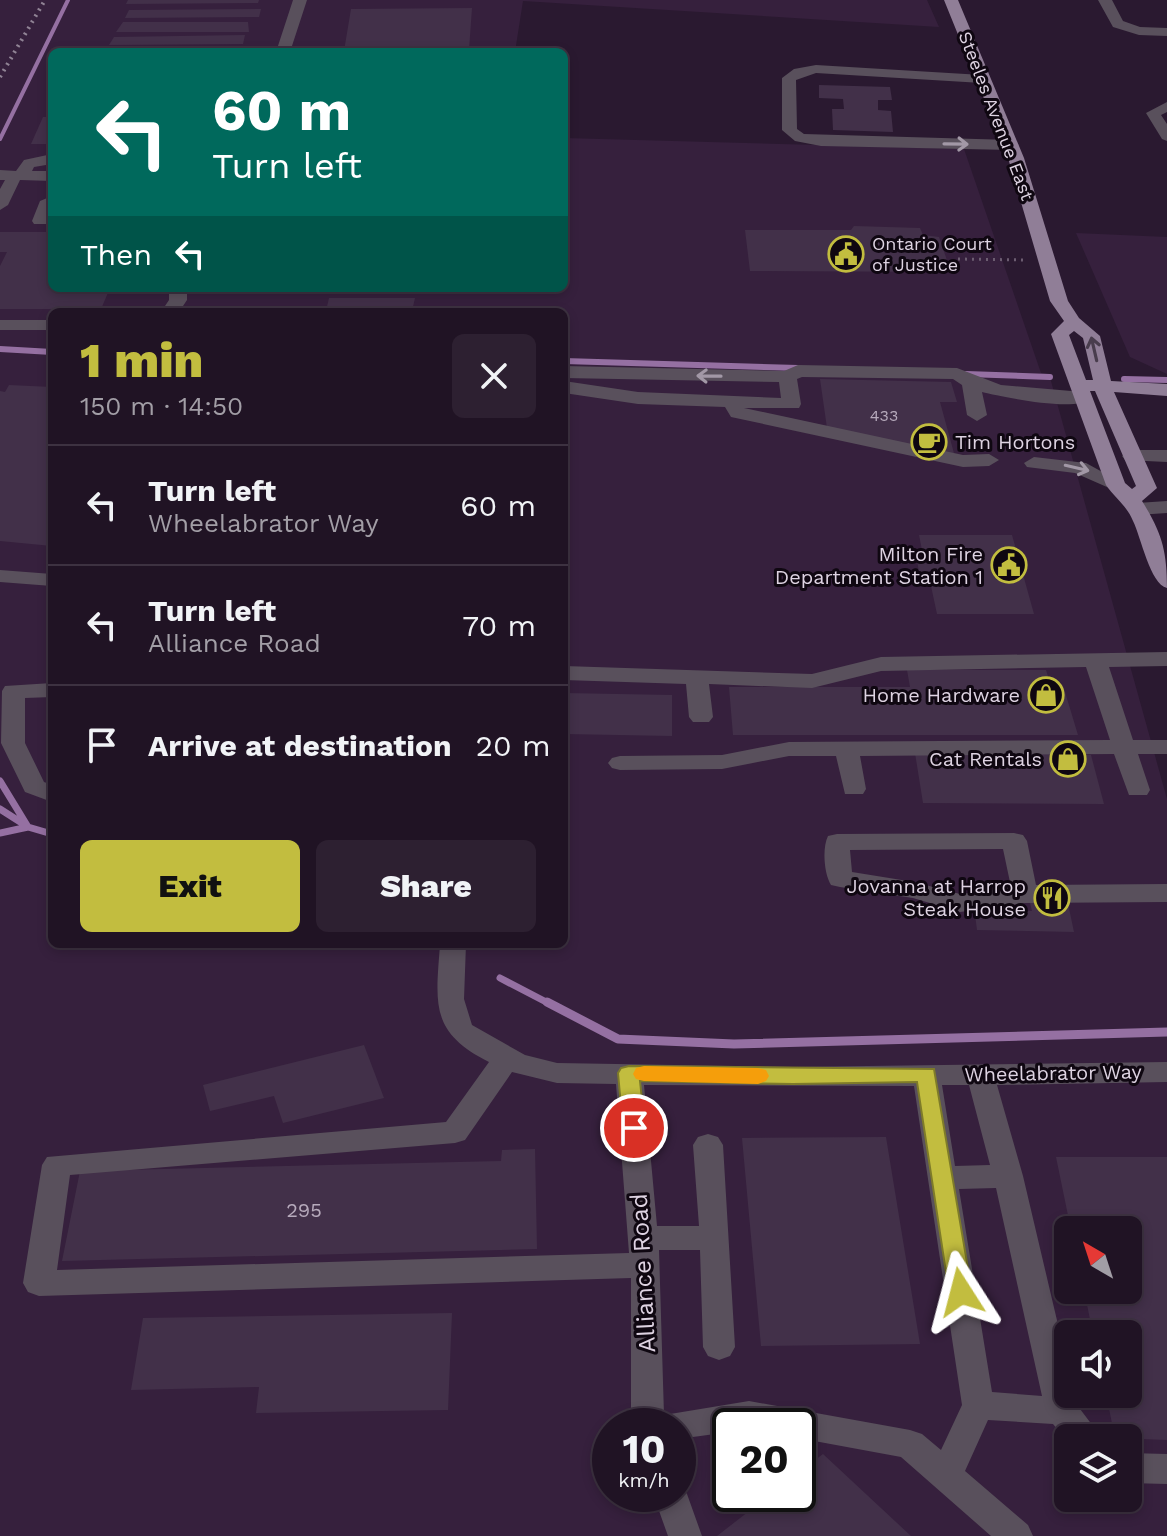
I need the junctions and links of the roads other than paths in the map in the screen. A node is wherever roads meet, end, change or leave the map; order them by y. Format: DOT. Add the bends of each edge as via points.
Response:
graph roads {
  1 [pos="300,0"];
  2 [pos="951,0"];
  3 [pos="1105,0"];
  4 [pos="1167,32"];
  5 [pos="284,48"];
  6 [pos="982,79"];
  7 [pos="1167,106"];
  8 [pos="1167,136"];
  9 [pos="1011,145"];
  10 [pos="48,160"];
  11 [pos="12,175"];
  12 [pos="48,176"];
  13 [pos="48,201"];
  14 [pos="0,205"];
  15 [pos="40,221"];
  16 [pos="1073,322"];
  17 [pos="0,325"];
  18 [pos="48,325"];
  19 [pos="568,372"];
  20 [pos="787,377"];
  21 [pos="971,384"];
  22 [pos="568,388"];
  23 [pos="1167,390"];
  24 [pos="1081,391"];
  25 [pos="1105,393"];
  26 [pos="737,402"];
  27 [pos="1167,404"];
  28 [pos="977,415"];
  29 [pos="1132,456"];
  30 [pos="1167,456"];
  31 [pos="989,460"];
  32 [pos="1034,463"];
  33 [pos="1128,498"];
  34 [pos="1167,507"];
  35 [pos="1161,550"];
  36 [pos="0,576"];
  37 [pos="48,580"];
  38 [pos="1167,582"];
  39 [pos="1167,659"];
  40 [pos="1095,660"];
  41 [pos="568,673"];
  42 [pos="697,678"];
  43 [pos="48,690"];
  44 [pos="701,717"];
  45 [pos="1126,747"];
  46 [pos="1167,747"];
  47 [pos="847,748"];
  48 [pos="620,763"];
  49 [pos="854,789"];
  50 [pos="1138,790"];
  51 [pos="48,792"];
  52 [pos="1167,893"];
  53 [pos="1025,894"];
  54 [pos="453,948"];
  55 [pos="507,1058"];
  56 [pos="1167,1072"];
  57 [pos="629,1073"];
  58 [pos="926,1074"];
  59 [pos="980,1074"];
  60 [pos="708,1145"];
  61 [pos="1008,1176"];
  62 [pos="943,1178"];
  63 [pos="715,1238"];
  64 [pos="644,1252"];
  65 [pos="719,1347"];
  66 [pos="978,1405"];
  67 [pos="648,1408"];
  68 [pos="1062,1411"];
  69 [pos="696,1423"];
  70 [pos="1073,1424"];
  71 [pos="1142,1468"];
  72 [pos="1167,1469"];
  73 [pos="946,1475"];
  74 [pos="676,1512"];
  75 [pos="685,1536"];
  76 [pos="1016,1536"];
  1 -- 5 [label="street"];
  2 -- 6 [label="main road, Steeles Avenue East"];
  3 -- 4 [label="street" via="1118,24"];
  6 -- 9 [label="main road, Steeles Avenue East"];
  6 -- 9 [label="street, one-way" via="799,72 789,78 790,130 800,138"];
  7 -- 8 [label="street" via="1153,113"];
  9 -- 16 [label="main road, Steeles Avenue East" via="1059,301"];
  10 -- 11 [label="street" via="29,163"];
  11 -- 12 [label="street"];
  11 -- 14 [label="street"];
  13 -- 15 [label="street"];
  16 -- 24 [label="main road" via="1060,334"];
  25 -- 16 [label="main road, Steeles Avenue East, one-way" via="1091,336"];
  17 -- 18 [label="street"];
  20 -- 19 [label="street, one-way"];
  20 -- 21 [label="street" via="798,371 957,374"];
  20 -- 26 [label="street" via="792,404"];
  21 -- 24 [label="street" via="1025,396"];
  21 -- 28 [label="street"];
  22 -- 26 [label="street" via="638,398"];
  23 -- 25 [label="main road"];
  24 -- 25 [label="main road"];
  24 -- 33 [label="main road"];
  25 -- 27 [label="main road"];
  25 -- 29 [label="main road, Steeles Avenue East"];
  26 -- 31 [label="street" via="738,413 963,461"];
  29 -- 30 [label="street"];
  29 -- 33 [label="main road, Steeles Avenue East" via="1147,488"];
  32 -- 33 [label="street, one-way" via="1079,467"];
  33 -- 34 [label="street"];
  33 -- 35 [label="main road"];
  35 -- 38 [label="main road"];
  36 -- 37 [label="street"];
  39 -- 40 [label="street"];
  40 -- 42 [label="street" via="881,664 812,681"];
  40 -- 45 [label="street"];
  41 -- 42 [label="street"];
  42 -- 44 [label="street"];
  43 -- 51 [label="street" via="13,691 13,743 34,787"];
  45 -- 46 [label="street"];
  45 -- 47 [label="street"];
  45 -- 50 [label="street"];
  47 -- 48 [label="street" via="789,749 722,762"];
  47 -- 49 [label="street"];
  52 -- 53 [label="street"];
  53 -- 53 [label="street" via="1014,841 837,842 840,879 960,903"];
  54 -- 55 [label="street, Wheelabrator Way" via="450,999 460,1030"];
  55 -- 57 [label="street, Wheelabrator Way" via="557,1073"];
  55 -- 64 [label="street" via="455,1132 57,1165 39,1283"];
  56 -- 59 [label="street, Wheelabrator Way"];
  57 -- 58 [label="street, Wheelabrator Way"];
  57 -- 64 [label="street, Alliance Road"];
  58 -- 59 [label="street, Wheelabrator Way"];
  58 -- 62 [label="street"];
  59 -- 61 [label="street"];
  60 -- 63 [label="street"];
  61 -- 62 [label="street"];
  61 -- 68 [label="street"];
  62 -- 66 [label="street"];
  63 -- 64 [label="street"];
  63 -- 65 [label="street"];
  64 -- 67 [label="street, Alliance Road"];
  66 -- 68 [label="street"];
  66 -- 73 [label="street"];
  68 -- 70 [label="street"];
  69 -- 73 [label="street" via="749,1415 910,1444"];
  71 -- 72 [label="street"];
  73 -- 76 [label="street"];
  74 -- 75 [label="street"];
}
